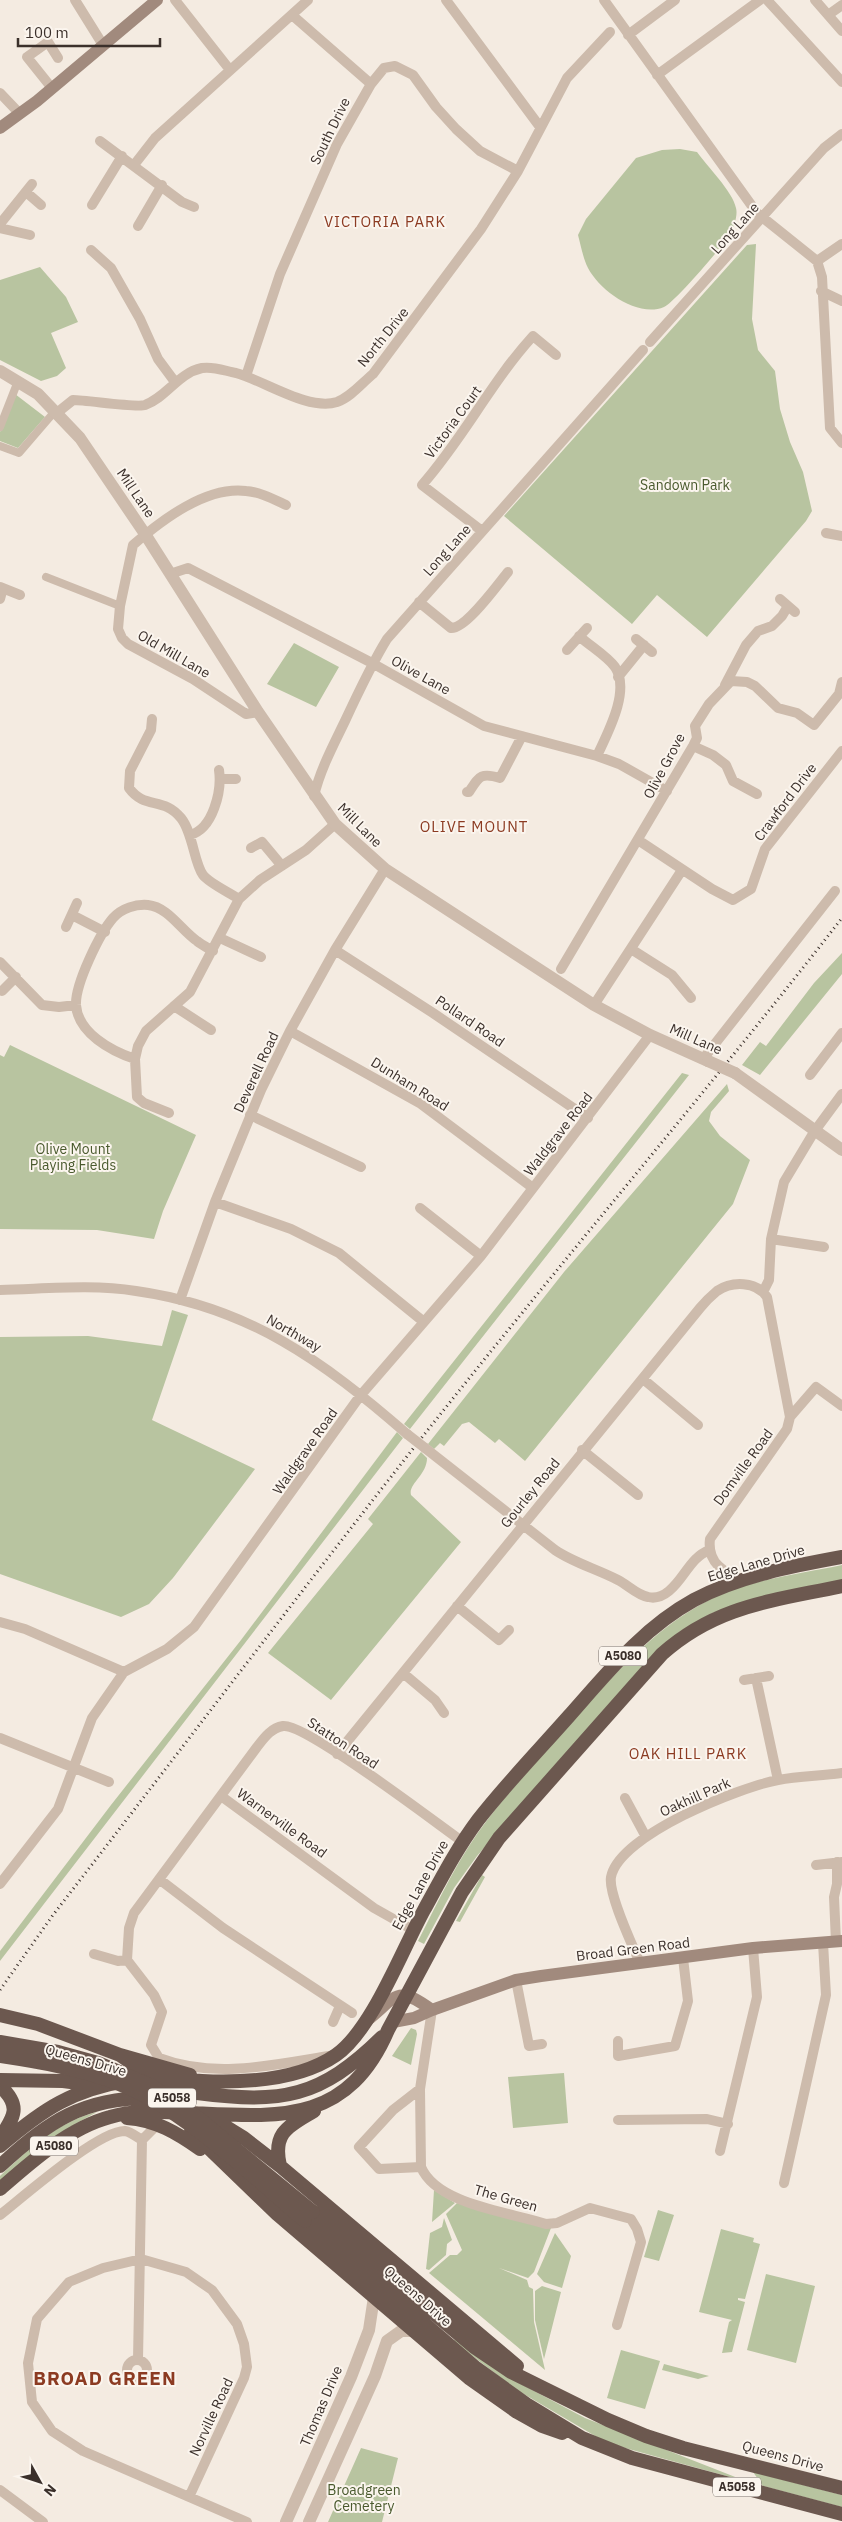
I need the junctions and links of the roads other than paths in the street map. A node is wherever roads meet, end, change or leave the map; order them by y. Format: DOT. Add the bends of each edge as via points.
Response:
graph roads {
  1 [pos="75,0"];
  2 [pos="157,0"];
  3 [pos="175,0"];
  4 [pos="308,0"];
  5 [pos="446,0"];
  6 [pos="604,0"];
  7 [pos="675,0"];
  8 [pos="760,0"];
  9 [pos="767,0"];
  10 [pos="815,0"];
  11 [pos="842,5"];
  12 [pos="292,15"];
  13 [pos="828,15"];
  14 [pos="842,31"];
  15 [pos="610,32"];
  16 [pos="628,35"];
  17 [pos="103,45"];
  18 [pos="58,58"];
  19 [pos="230,70"];
  20 [pos="657,75"];
  21 [pos="840,75"];
  22 [pos="371,84"];
  23 [pos="51,87"];
  24 [pos="0,93"];
  25 [pos="20,114"];
  26 [pos="540,127"];
  27 [pos="0,128"];
  28 [pos="842,134"];
  29 [pos="100,141"];
  30 [pos="122,156"];
  31 [pos="134,165"];
  32 [pos="518,171"];
  33 [pos="162,185"];
  34 [pos="92,205"];
  35 [pos="41,206"];
  36 [pos="194,207"];
  37 [pos="763,217"];
  38 [pos="0,224"];
  39 [pos="138,226"];
  40 [pos="0,228"];
  41 [pos="30,235"];
  42 [pos="842,244"];
  43 [pos="91,250"];
  44 [pos="817,262"];
  45 [pos="821,291"];
  46 [pos="842,301"];
  47 [pos="650,342"];
  48 [pos="643,350"];
  49 [pos="556,355"];
  50 [pos="0,371"];
  51 [pos="246,376"];
  52 [pos="18,381"];
  53 [pos="175,382"];
  54 [pos="57,411"];
  55 [pos="0,427"];
  56 [pos="842,443"];
  57 [pos="0,446"];
  58 [pos="286,505"];
  59 [pos="482,531"];
  60 [pos="826,533"];
  61 [pos="146,534"];
  62 [pos="842,536"];
  63 [pos="508,572"];
  64 [pos="170,574"];
  65 [pos="46,577"];
  66 [pos="1,591"];
  67 [pos="20,595"];
  68 [pos="419,602"];
  69 [pos="120,606"];
  70 [pos="788,606"];
  71 [pos="644,645"];
  72 [pos="567,650"];
  73 [pos="372,664"];
  74 [pos="618,677"];
  75 [pos="842,682"];
  76 [pos="725,685"];
  77 [pos="258,712"];
  78 [pos="152,719"];
  79 [pos="522,736"];
  80 [pos="693,746"];
  81 [pos="842,751"];
  82 [pos="597,756"];
  83 [pos="236,778"];
  84 [pos="667,791"];
  85 [pos="467,792"];
  86 [pos="757,795"];
  87 [pos="314,796"];
  88 [pos="335,824"];
  89 [pos="190,834"];
  90 [pos="638,840"];
  91 [pos="251,848"];
  92 [pos="282,866"];
  93 [pos="385,869"];
  94 [pos="682,870"];
  95 [pos="835,891"];
  96 [pos="239,899"];
  97 [pos="77,903"];
  98 [pos="72,915"];
  99 [pos="66,927"];
  100 [pos="105,932"];
  101 [pos="220,938"];
  102 [pos="631,949"];
  103 [pos="335,950"];
  104 [pos="213,951"];
  105 [pos="261,957"];
  106 [pos="0,962"];
  107 [pos="561,969"];
  108 [pos="16,977"];
  109 [pos="2,991"];
  110 [pos="691,998"];
  111 [pos="594,1005"];
  112 [pos="76,1006"];
  113 [pos="174,1006"];
  114 [pos="211,1030"];
  115 [pos="290,1030"];
  116 [pos="842,1033"];
  117 [pos="650,1036"];
  118 [pos="134,1059"];
  119 [pos="705,1060"];
  120 [pos="810,1074"];
  121 [pos="842,1094"];
  122 [pos="169,1112"];
  123 [pos="250,1115"];
  124 [pos="588,1118"];
  125 [pos="814,1132"];
  126 [pos="842,1150"];
  127 [pos="361,1167"];
  128 [pos="533,1188"];
  129 [pos="215,1202"];
  130 [pos="420,1208"];
  131 [pos="771,1239"];
  132 [pos="824,1247"];
  133 [pos="481,1256"];
  134 [pos="0,1290"];
  135 [pos="763,1292"];
  136 [pos="180,1300"];
  137 [pos="424,1322"];
  138 [pos="643,1379"];
  139 [pos="360,1396"];
  140 [pos="842,1406"];
  141 [pos="790,1417"];
  142 [pos="698,1425"];
  143 [pos="582,1450"];
  144 [pos="638,1495"];
  145 [pos="522,1525"];
  146 [pos="710,1550"];
  147 [pos="842,1557"];
  148 [pos="744,1580"];
  149 [pos="842,1586"];
  150 [pos="457,1606"];
  151 [pos="0,1622"];
  152 [pos="509,1630"];
  153 [pos="124,1672"];
  154 [pos="403,1673"];
  155 [pos="769,1676"];
  156 [pos="756,1678"];
  157 [pos="744,1680"];
  158 [pos="444,1713"];
  159 [pos="0,1738"];
  160 [pos="338,1754"];
  161 [pos="73,1768"];
  162 [pos="842,1773"];
  163 [pos="778,1780"];
  164 [pos="110,1782"];
  165 [pos="221,1796"];
  166 [pos="625,1798"];
  167 [pos="646,1837"];
  168 [pos="463,1842"];
  169 [pos="840,1862"];
  170 [pos="816,1866"];
  171 [pos="159,1879"];
  172 [pos="0,1884"];
  173 [pos="413,1930"];
  174 [pos="839,1942"];
  175 [pos="823,1943"];
  176 [pos="753,1948"];
  177 [pos="94,1954"];
  178 [pos="683,1958"];
  179 [pos="127,1960"];
  180 [pos="640,1963"];
  181 [pos="516,1980"];
  182 [pos="407,1996"];
  183 [pos="340,2006"];
  184 [pos="432,2010"];
  185 [pos="352,2013"];
  186 [pos="0,2015"];
  187 [pos="367,2021"];
  188 [pos="333,2022"];
  189 [pos="390,2026"];
  190 [pos="75,2037"];
  191 [pos="618,2041"];
  192 [pos="0,2042"];
  193 [pos="542,2044"];
  194 [pos="93,2045"];
  195 [pos="120,2055"];
  196 [pos="336,2055"];
  197 [pos="0,2056"];
  198 [pos="154,2079"];
  199 [pos="0,2080"];
  200 [pos="213,2081"];
  201 [pos="63,2082"];
  202 [pos="0,2086"];
  203 [pos="104,2086"];
  204 [pos="134,2088"];
  205 [pos="168,2089"];
  206 [pos="420,2089"];
  207 [pos="328,2103"];
  208 [pos="191,2104"];
  209 [pos="204,2114"];
  210 [pos="113,2116"];
  211 [pos="160,2118"];
  212 [pos="618,2120"];
  213 [pos="728,2124"];
  214 [pos="192,2132"];
  215 [pos="0,2138"];
  216 [pos="142,2140"];
  217 [pos="0,2146"];
  218 [pos="720,2151"];
  219 [pos="222,2163"];
  220 [pos="0,2166"];
  221 [pos="280,2166"];
  222 [pos="421,2167"];
  223 [pos="294,2177"];
  224 [pos="784,2183"];
  225 [pos="2,2187"];
  226 [pos="268,2205"];
  227 [pos="0,2214"];
  228 [pos="309,2216"];
  229 [pos="141,2259"];
  230 [pos="374,2297"];
  231 [pos="618,2325"];
  232 [pos="414,2331"];
  233 [pos="138,2360"];
  234 [pos="542,2386"];
  235 [pos="582,2438"];
  236 [pos="842,2488"];
  237 [pos="0,2490"];
  238 [pos="189,2497"];
  239 [pos="842,2514"];
  240 [pos="43,2522"];
  241 [pos="247,2522"];
  242 [pos="286,2522"];
  243 [pos="309,2522"];
  1 -- 17 [label="street"];
  2 -- 17 [label="main road"];
  3 -- 19 [label="street"];
  4 -- 12 [label="street"];
  5 -- 26 [label="street"];
  6 -- 16 [label="street"];
  7 -- 16 [label="street"];
  8 -- 20 [label="street"];
  9 -- 21 [label="street"];
  10 -- 13 [label="street"];
  11 -- 13 [label="street"];
  12 -- 19 [label="street"];
  12 -- 22 [label="street"];
  13 -- 14 [label="street"];
  15 -- 26 [label="street, North Drive" via="567,78"];
  16 -- 20 [label="street"];
  17 -- 23 [label="main road"];
  18 -- 23 [label="street" via="48,42 27,57"];
  19 -- 31 [label="street" via="156,138"];
  20 -- 37 [label="street" via="757,214"];
  22 -- 32 [label="street, South Drive" via="384,68 395,66 414,75 436,107 480,151"];
  22 -- 51 [label="street, South Drive" via="337,144 280,274"];
  23 -- 25 [label="main road"];
  24 -- 25 [label="street"];
  25 -- 27 [label="main road"];
  26 -- 32 [label="street, North Drive"];
  28 -- 37 [label="street, Long Lane" via="824,148"];
  29 -- 30 [label="street"];
  30 -- 31 [label="street"];
  30 -- 34 [label="street"];
  31 -- 33 [label="street"];
  32 -- 51 [label="street, North Drive" via="481,230 416,318 373,374 351,394 338,402 321,404"];
  33 -- 36 [label="street" via="182,202"];
  33 -- 39 [label="street"];
  35 -- 38 [label="street" via="29,188"];
  37 -- 44 [label="street"];
  37 -- 47 [label="street, Long Lane"];
  40 -- 41 [label="street"];
  42 -- 44 [label="street"];
  43 -- 53 [label="street" via="111,268 158,358"];
  44 -- 45 [label="street" via="822,277"];
  45 -- 46 [label="street"];
  45 -- 56 [label="street" via="830,428"];
  48 -- 59 [label="street, Long Lane"];
  49 -- 59 [label="street, Victoria Court" via="533,336 517,354 446,458 422,485"];
  50 -- 52 [label="street, Mill Lane"];
  51 -- 53 [label="street, North Drive" via="216,368 202,368"];
  52 -- 54 [label="street, Mill Lane"];
  52 -- 55 [label="street"];
  53 -- 54 [label="street, North Drive" via="144,406 73,400"];
  54 -- 57 [label="street" via="19,453"];
  54 -- 61 [label="street, Mill Lane" via="83,442"];
  58 -- 61 [label="street, Old Mill Lane" via="257,493 224,491 198,500"];
  59 -- 68 [label="street, Long Lane"];
  60 -- 62 [label="street"];
  61 -- 64 [label="street, Mill Lane"];
  61 -- 69 [label="street, Old Mill Lane" via="133,545"];
  63 -- 68 [label="street" via="465,622 456,628 451,628"];
  64 -- 73 [label="street, Olive Lane" via="188,568"];
  64 -- 77 [label="street, Mill Lane"];
  65 -- 69 [label="street"];
  66 -- 67 [label="street"];
  68 -- 73 [label="street, Long Lane" via="387,639"];
  69 -- 77 [label="street, Old Mill Lane" via="118,629 128,644 193,679 246,714"];
  70 -- 76 [label="street, Olive Grove" via="772,626 758,631 746,645"];
  71 -- 74 [label="street"];
  72 -- 74 [label="street" via="583,632 615,667"];
  73 -- 79 [label="street, Olive Lane" via="484,726"];
  73 -- 87 [label="street, Long Lane" via="319,776"];
  74 -- 82 [label="street" via="618,712"];
  75 -- 76 [label="street" via="839,694 814,724 797,713 778,708 747,682 731,681"];
  76 -- 80 [label="street, Olive Grove" via="695,726 697,738"];
  77 -- 87 [label="street, Mill Lane"];
  78 -- 89 [label="street" via="130,771 129,788 143,801 161,803 172,810"];
  79 -- 82 [label="street, Olive Lane"];
  79 -- 85 [label="street" via="500,778 485,774"];
  80 -- 84 [label="street, Olive Grove"];
  80 -- 86 [label="street" via="713,755 726,765 733,780"];
  81 -- 94 [label="street, Crawford Drive" via="766,849 751,890 733,900"];
  82 -- 84 [label="street, Olive Lane" via="619,764"];
  83 -- 89 [label="street" via="220,774 216,800 207,823"];
  84 -- 90 [label="street, Olive Grove"];
  87 -- 88 [label="street, Mill Lane"];
  88 -- 92 [label="street"];
  88 -- 93 [label="street, Mill Lane"];
  89 -- 96 [label="street" via="204,875"];
  90 -- 94 [label="street, Crawford Drive"];
  90 -- 107 [label="street, Olive Grove"];
  91 -- 92 [label="street" via="260,838"];
  92 -- 96 [label="street"];
  93 -- 103 [label="street, Deverell Road"];
  93 -- 111 [label="street, Mill Lane"];
  94 -- 102 [label="street"];
  95 -- 119 [label="street"];
  96 -- 101 [label="street"];
  97 -- 98 [label="street"];
  98 -- 99 [label="street"];
  98 -- 100 [label="street"];
  100 -- 104 [label="street" via="114,917 125,910 135,905 148,905 159,907"];
  100 -- 112 [label="street" via="79,982"];
  101 -- 104 [label="street"];
  101 -- 105 [label="street"];
  102 -- 110 [label="street" via="672,975"];
  102 -- 111 [label="street"];
  103 -- 115 [label="street, Deverell Road"];
  103 -- 124 [label="street, Pollard Road" via="433,1012"];
  104 -- 113 [label="street" via="190,992"];
  106 -- 108 [label="street"];
  108 -- 109 [label="street"];
  108 -- 112 [label="street" via="42,1004 59,1008"];
  111 -- 117 [label="street, Mill Lane"];
  112 -- 118 [label="street" via="81,1019 99,1042 113,1052"];
  113 -- 114 [label="street"];
  113 -- 118 [label="street" via="146,1031"];
  115 -- 123 [label="street, Deverell Road"];
  115 -- 128 [label="street, Dunham Road" via="422,1104"];
  116 -- 120 [label="street" via="814,1064"];
  117 -- 119 [label="street, Mill Lane"];
  117 -- 124 [label="street, Waldgrave Road"];
  118 -- 122 [label="street" via="137,1097 160,1104"];
  119 -- 125 [label="street, Mill Lane, bridge" via="755,1085"];
  121 -- 125 [label="street"];
  123 -- 127 [label="street"];
  123 -- 129 [label="street, Deverell Road"];
  124 -- 128 [label="street, Waldgrave Road"];
  125 -- 126 [label="street, Mill Lane"];
  125 -- 131 [label="street" via="784,1182"];
  128 -- 133 [label="street, Waldgrave Road"];
  129 -- 136 [label="street, Deverell Road"];
  129 -- 137 [label="street" via="291,1229 339,1253"];
  130 -- 133 [label="street"];
  131 -- 132 [label="street"];
  131 -- 135 [label="street" via="769,1280"];
  133 -- 137 [label="street, Waldgrave Road"];
  134 -- 136 [label="street, Northway" via="136,1290"];
  135 -- 138 [label="street, Gourley Road" via="746,1284 717,1291"];
  135 -- 141 [label="street" via="767,1297"];
  136 -- 139 [label="street, Northway" via="217,1310 291,1344"];
  137 -- 139 [label="street, Waldgrave Road"];
  138 -- 142 [label="street"];
  138 -- 143 [label="street, Gourley Road"];
  139 -- 145 [label="street, Northway, bridge"];
  139 -- 153 [label="street, Waldgrave Road" via="194,1627 167,1649"];
  140 -- 141 [label="street, Domville Road" via="816,1387"];
  141 -- 146 [label="street, Domville Road" via="787,1429 712,1534"];
  143 -- 144 [label="street"];
  143 -- 145 [label="street, Gourley Road"];
  145 -- 146 [label="street, Northway" via="564,1557 651,1598 671,1590 693,1561"];
  145 -- 150 [label="street, Gourley Road"];
  146 -- 148 [label="street" via="717,1565"];
  147 -- 148 [label="highway, Edge Lane Drive / A5080"];
  148 -- 168 [label="highway, Edge Lane Drive / A5080" via="693,1601 640,1639 492,1804"];
  149 -- 182 [label="highway, A5080" via="732,1610 688,1633 662,1654 499,1838 462,1892"];
  150 -- 152 [label="street" via="499,1640"];
  150 -- 154 [label="street, Gourley Road"];
  151 -- 153 [label="street"];
  153 -- 161 [label="street, Waldgrave Road" via="92,1718"];
  154 -- 158 [label="street" via="435,1700"];
  154 -- 160 [label="street, Gourley Road"];
  155 -- 156 [label="street"];
  156 -- 157 [label="street"];
  156 -- 163 [label="street"];
  159 -- 161 [label="street"];
  160 -- 165 [label="street, Statton Road" via="294,1728 284,1726 270,1732"];
  160 -- 168 [label="street, Statton Road"];
  161 -- 164 [label="street"];
  161 -- 172 [label="street, Waldgrave Road" via="58,1809"];
  162 -- 163 [label="street, Oakhill Park"];
  163 -- 167 [label="street, Oakhill Park" via="753,1786 678,1817"];
  165 -- 171 [label="street, Warnerville Road"];
  165 -- 173 [label="street, Warnerville Road" via="374,1908"];
  166 -- 167 [label="street"];
  167 -- 180 [label="street, Oakhill Park" via="618,1862 611,1882"];
  168 -- 173 [label="highway, Edge Lane Drive / A5080"];
  169 -- 170 [label="street"];
  169 -- 174 [label="street" via="834,1897"];
  171 -- 179 [label="street, Warnerville Road" via="134,1913 129,1928"];
  171 -- 183 [label="street" via="223,1928"];
  173 -- 187 [label="highway, Edge Lane Drive / A5080"];
  174 -- 175 [label="main road, Broad Green Road"];
  175 -- 176 [label="main road, Broad Green Road"];
  175 -- 224 [label="street" via="826,1995"];
  176 -- 178 [label="main road, Broad Green Road"];
  176 -- 213 [label="street" via="757,1996"];
  177 -- 179 [label="street" via="118,1961"];
  178 -- 180 [label="main road, Broad Green Road"];
  178 -- 191 [label="street" via="688,2001 675,2046 618,2056"];
  179 -- 196 [label="street" via="160,2006 161,2018 151,2045 159,2058 207,2068 264,2067"];
  180 -- 181 [label="main road, Broad Green Road"];
  181 -- 184 [label="main road, Broad Green Road"];
  181 -- 193 [label="street" via="529,2046"];
  182 -- 184 [label="main road"];
  182 -- 187 [label="main road" via="392,1998"];
  182 -- 189 [label="highway, A5080"];
  183 -- 185 [label="street"];
  183 -- 188 [label="street"];
  184 -- 189 [label="main road, Broad Green Road"];
  184 -- 206 [label="street"];
  186 -- 190 [label="highway"];
  187 -- 196 [label="highway, Edge Lane Drive / A5080"];
  189 -- 207 [label="highway, A5080" via="370,2065"];
  189 -- 208 [label="highway" via="346,2070 316,2087 265,2098"];
  190 -- 194 [label="highway"];
  190 -- 201 [label="highway" via="84,2051 83,2064"];
  192 -- 228 [label="highway, Queens Drive / A5058, bridge" via="98,2063 152,2086 197,2116"];
  194 -- 195 [label="highway"];
  194 -- 204 [label="highway" via="110,2058"];
  195 -- 198 [label="highway"];
  195 -- 200 [label="highway"];
  196 -- 200 [label="highway, Edge Lane Drive / A5080" via="314,2067 282,2076"];
  197 -- 228 [label="highway, Queens Drive / A5058, bridge" via="93,2076 120,2084 149,2099"];
  198 -- 200 [label="highway, Edge Lane Drive / A5080"];
  198 -- 204 [label="highway, Edge Lane Drive / A5080"];
  198 -- 205 [label="highway"];
  199 -- 201 [label="highway"];
  200 -- 208 [label="highway"];
  201 -- 203 [label="highway"];
  202 -- 215 [label="highway" via="10,2096 14,2116"];
  203 -- 204 [label="highway, Edge Lane Drive / A5080"];
  203 -- 217 [label="highway, Edge Lane Drive / A5080" via="53,2104"];
  204 -- 205 [label="highway"];
  204 -- 208 [label="highway"];
  204 -- 210 [label="highway" via="130,2106"];
  204 -- 211 [label="highway"];
  204 -- 220 [label="highway" via="57,2119 37,2132"];
  205 -- 208 [label="highway"];
  206 -- 222 [label="street"];
  206 -- 222 [label="street" via="393,2110 359,2147 379,2169"];
  207 -- 209 [label="highway, A5080" via="280,2114"];
  207 -- 221 [label="highway" via="285,2130 278,2142"];
  208 -- 209 [label="highway, A5080"];
  208 -- 211 [label="highway, A5080"];
  208 -- 214 [label="highway" via="188,2122"];
  209 -- 221 [label="highway" via="244,2138"];
  210 -- 211 [label="highway"];
  210 -- 225 [label="highway, A5080" via="74,2132"];
  211 -- 214 [label="highway"];
  211 -- 216 [label="street"];
  211 -- 219 [label="highway" via="171,2130"];
  212 -- 213 [label="street" via="706,2119"];
  213 -- 218 [label="street"];
  214 -- 219 [label="highway"];
  216 -- 227 [label="street" via="126,2131 95,2142"];
  216 -- 229 [label="street"];
  219 -- 226 [label="highway"];
  221 -- 223 [label="highway"];
  222 -- 231 [label="street, The Green" via="433,2185 459,2199 546,2224 557,2223 590,2208 631,2219 641,2242"];
  223 -- 226 [label="highway" via="279,2176 272,2181 266,2192"];
  223 -- 234 [label="highway"];
  226 -- 230 [label="highway"];
  228 -- 234 [label="highway, Queens Drive / A5058" via="474,2347 511,2372"];
  228 -- 235 [label="highway, Queens Drive / A5058" via="476,2368"];
  229 -- 233 [label="street"];
  229 -- 238 [label="street, Norville Road" via="186,2272 212,2290 237,2324 244,2344 247,2367 244,2378"];
  229 -- 238 [label="street, Norville Road" via="103,2268 69,2282 37,2319 28,2363 32,2402 52,2430 83,2451"];
  230 -- 232 [label="highway"];
  230 -- 242 [label="street, Thomas Drive" via="369,2330"];
  232 -- 235 [label="highway" via="469,2378 517,2412 542,2426"];
  232 -- 243 [label="street" via="401,2331 387,2341 375,2376"];
  234 -- 236 [label="highway, Queens Drive / A5058" via="646,2436"];
  235 -- 239 [label="highway, Queens Drive / A5058" via="632,2458"];
  237 -- 240 [label="street"];
  238 -- 241 [label="street, Norville Road"];
}
